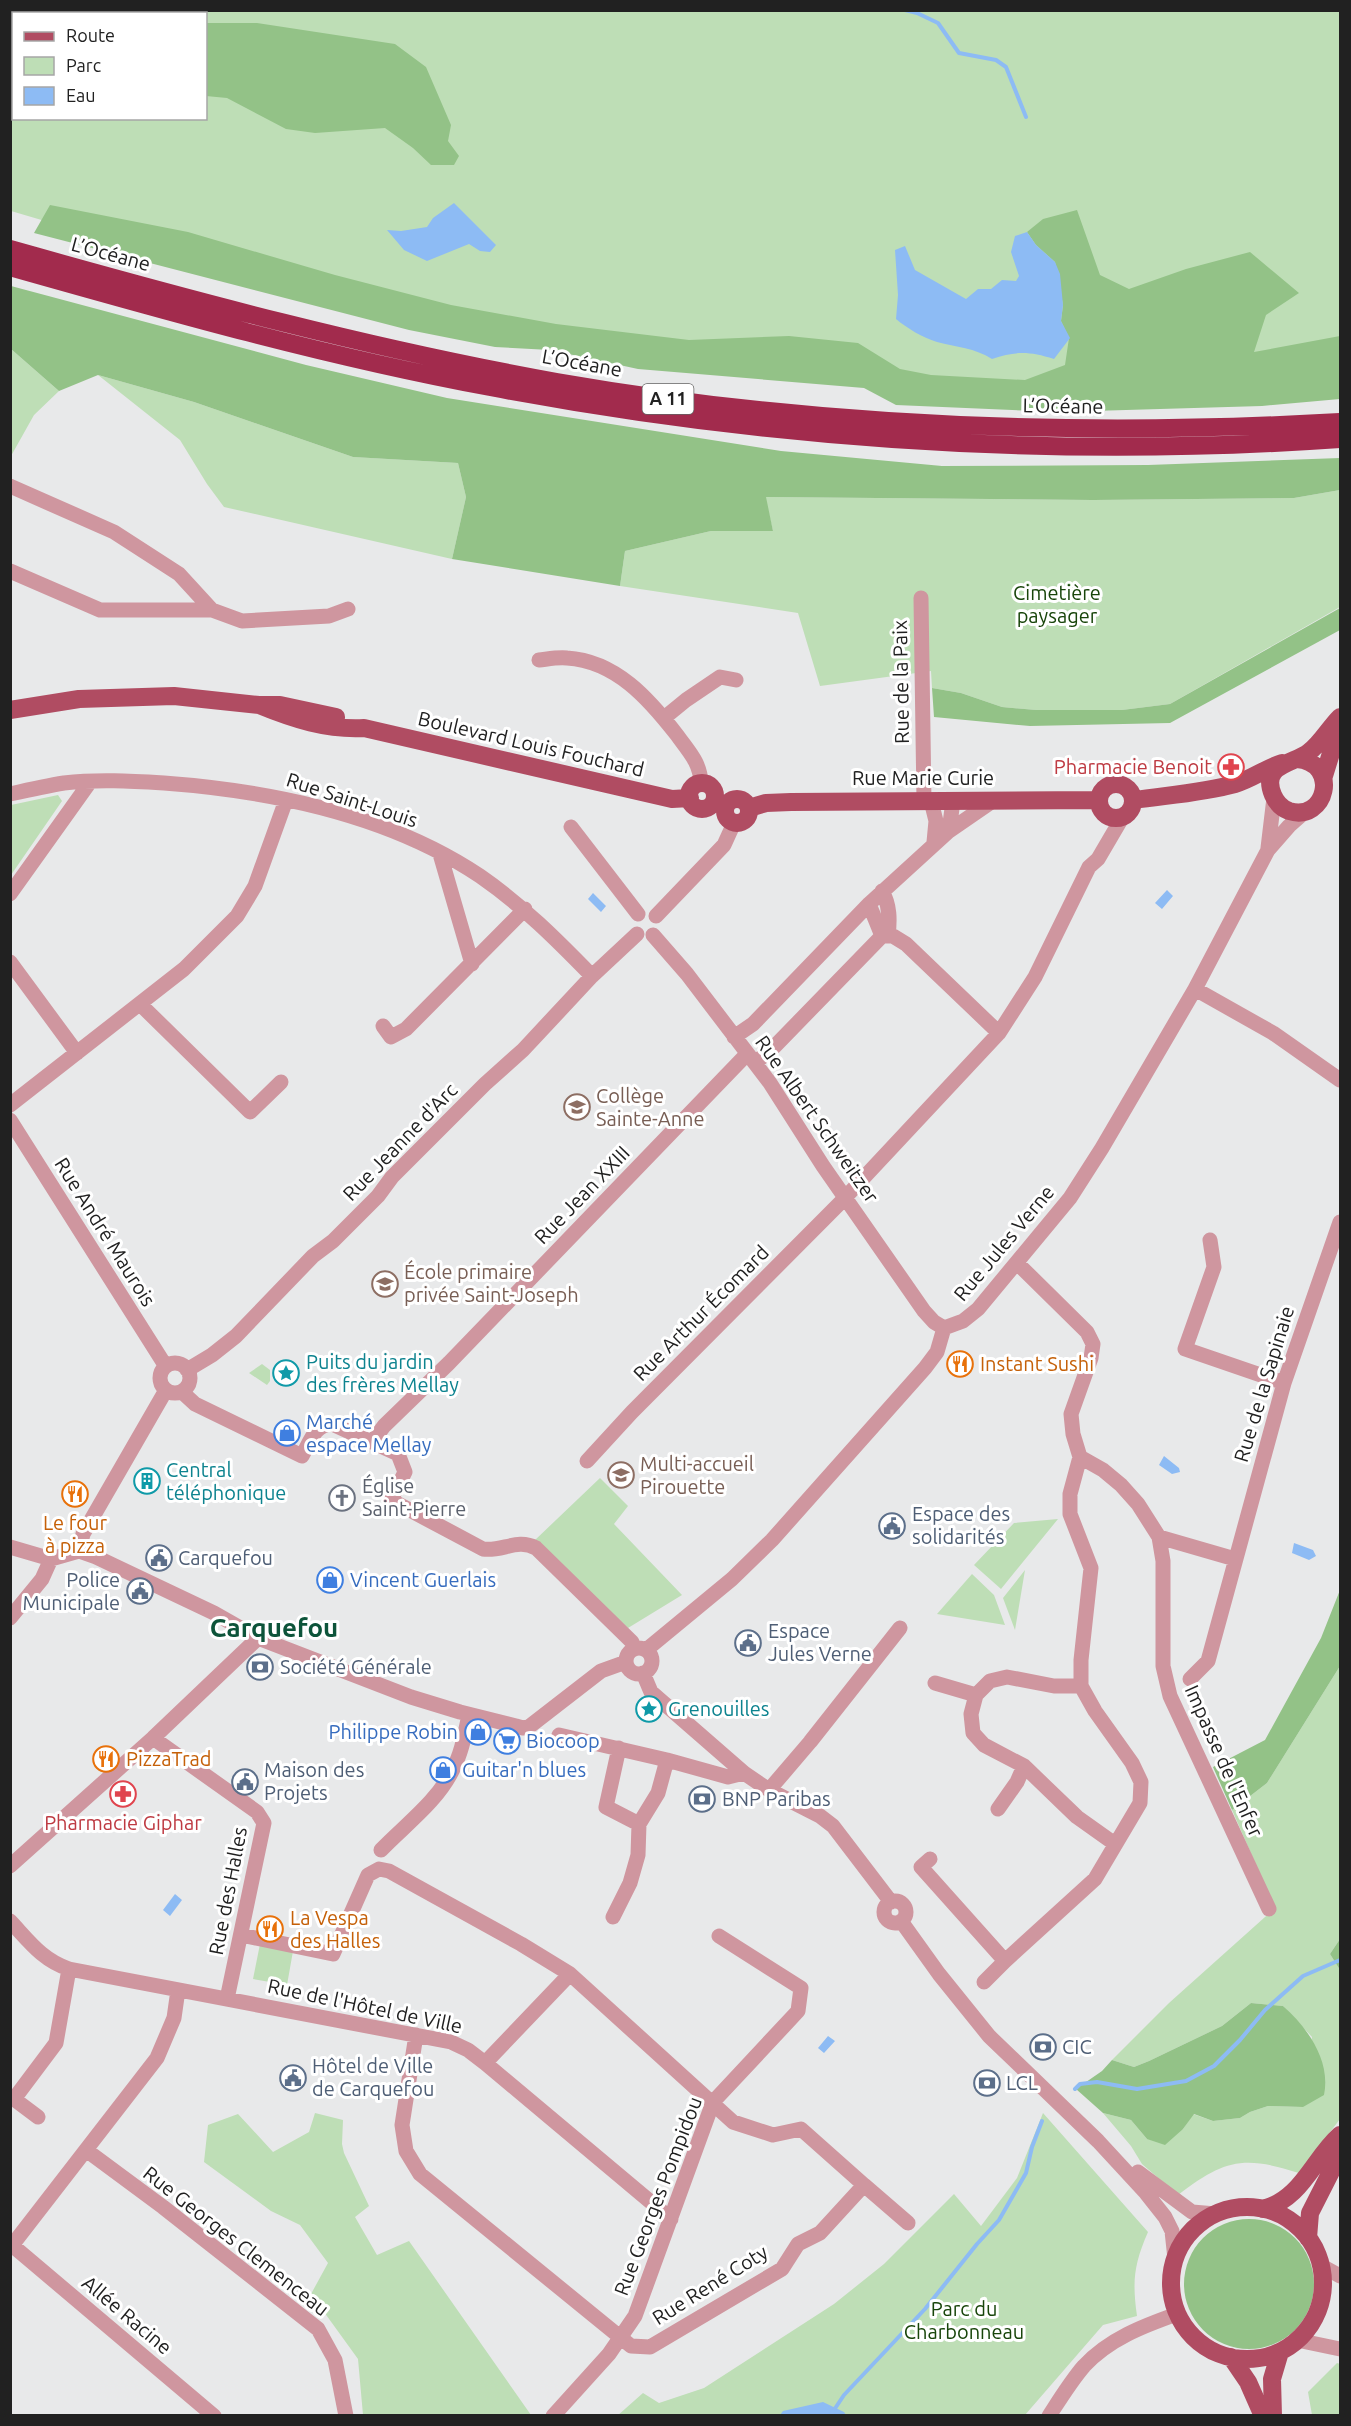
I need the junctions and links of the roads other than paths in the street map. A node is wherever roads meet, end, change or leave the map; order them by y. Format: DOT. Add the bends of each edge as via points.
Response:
graph roads {
  1 [pos="10,249"];
  2 [pos="10,267"];
  3 [pos="1341,422"];
  4 [pos="1341,440"];
  5 [pos="10,486"];
  6 [pos="10,571"];
  7 [pos="921,598"];
  8 [pos="348,609"];
  9 [pos="212,610"];
  10 [pos="539,660"];
  11 [pos="736,680"];
  12 [pos="10,710"];
  13 [pos="1341,717"];
  14 [pos="664,718"];
  15 [pos="1341,731"];
  16 [pos="1290,761"];
  17 [pos="90,782"];
  18 [pos="1238,783"];
  19 [pos="708,788"];
  20 [pos="1329,789"];
  21 [pos="10,794"];
  22 [pos="1273,795"];
  23 [pos="690,798"];
  24 [pos="286,800"];
  25 [pos="994,800"];
  26 [pos="1099,800"];
  27 [pos="1134,800"];
  28 [pos="928,801"];
  29 [pos="953,801"];
  30 [pos="741,804"];
  31 [pos="707,808"];
  32 [pos="1306,811"];
  33 [pos="1122,818"];
  34 [pos="730,820"];
  35 [pos="571,827"];
  36 [pos="949,831"];
  37 [pos="934,842"];
  38 [pos="1268,850"];
  39 [pos="440,854"];
  40 [pos="882,891"];
  41 [pos="10,894"];
  42 [pos="869,904"];
  43 [pos="525,909"];
  44 [pos="638,914"];
  45 [pos="656,916"];
  46 [pos="637,934"];
  47 [pos="653,935"];
  48 [pos="885,936"];
  49 [pos="10,962"];
  50 [pos="472,964"];
  51 [pos="592,976"];
  52 [pos="1195,989"];
  53 [pos="141,1005"];
  54 [pos="383,1026"];
  55 [pos="999,1033"];
  56 [pos="734,1037"];
  57 [pos="77,1053"];
  58 [pos="751,1059"];
  59 [pos="1341,1080"];
  60 [pos="281,1082"];
  61 [pos="10,1105"];
  62 [pos="10,1120"];
  63 [pos="846,1196"];
  64 [pos="1341,1222"];
  65 [pos="1210,1240"];
  66 [pos="1017,1263"];
  67 [pos="944,1328"];
  68 [pos="165,1365"];
  69 [pos="187,1370"];
  70 [pos="1284,1383"];
  71 [pos="166,1390"];
  72 [pos="182,1392"];
  73 [pos="372,1442"];
  74 [pos="1080,1457"];
  75 [pos="587,1461"];
  76 [pos="1159,1537"];
  77 [pos="10,1547"];
  78 [pos="79,1551"];
  79 [pos="51,1559"];
  80 [pos="1235,1559"];
  81 [pos="10,1618"];
  82 [pos="900,1628"];
  83 [pos="258,1638"];
  84 [pos="640,1649"];
  85 [pos="626,1662"];
  86 [pos="643,1673"];
  87 [pos="1190,1679"];
  88 [pos="936,1683"];
  89 [pos="1081,1686"];
  90 [pos="976,1695"];
  91 [pos="469,1715"];
  92 [pos="559,1735"];
  93 [pos="153,1738"];
  94 [pos="620,1748"];
  95 [pos="667,1760"];
  96 [pos="1024,1766"];
  97 [pos="744,1773"];
  98 [pos="769,1790"];
  99 [pos="998,1809"];
  100 [pos="639,1824"];
  101 [pos="1115,1844"];
  102 [pos="381,1850"];
  103 [pos="930,1859"];
  104 [pos="12,1862"];
  105 [pos="1269,1909"];
  106 [pos="613,1917"];
  107 [pos="10,1921"];
  108 [pos="241,1935"];
  109 [pos="719,1936"];
  110 [pos="1005,1961"];
  111 [pos="69,1970"];
  112 [pos="570,1974"];
  113 [pos="984,1982"];
  114 [pos="178,1990"];
  115 [pos="227,1999"];
  116 [pos="417,2035"];
  117 [pos="485,2063"];
  118 [pos="713,2102"];
  119 [pos="38,2117"];
  120 [pos="1341,2135"];
  121 [pos="1098,2141"];
  122 [pos="86,2150"];
  123 [pos="1341,2154"];
  124 [pos="864,2185"];
  125 [pos="1263,2209"];
  126 [pos="1216,2214"];
  127 [pos="671,2219"];
  128 [pos="908,2223"];
  129 [pos="1308,2238"];
  130 [pos="12,2247"];
  131 [pos="1175,2259"];
  132 [pos="1320,2265"];
  133 [pos="1341,2276"];
  134 [pos="1177,2314"];
  135 [pos="619,2338"];
  136 [pos="1297,2340"];
  137 [pos="1341,2349"];
  138 [pos="1280,2352"];
  139 [pos="1232,2357"];
  140 [pos="214,2415"];
  141 [pos="346,2415"];
  142 [pos="553,2415"];
  143 [pos="1049,2415"];
  144 [pos="1263,2415"];
  145 [pos="1273,2415"];
  1 -- 3 [label="highway, L’Océane / A 11" via="267,319 398,350 662,398 802,414 1002,427 1161,429"];
  2 -- 4 [label="highway, L’Océane / A 11" via="350,357 488,387 653,415 848,436 990,445 1185,447"];
  5 -- 9 [label="street" via="114,532 178,574"];
  6 -- 9 [label="street" via="100,610"];
  7 -- 28 [label="street, Rue de la Paix"];
  8 -- 9 [label="street" via="329,616 242,621"];
  10 -- 14 [label="street" via="567,658 597,665 638,688"];
  11 -- 14 [label="street" via="720,677"];
  12 -- 23 [label="main road, Boulevard Louis Fouchard" via="79,699 151,696 280,705 672,799"];
  13 -- 16 [label="main road" via="1309,752"];
  14 -- 19 [label="street" via="697,762"];
  15 -- 20 [label="main road" via="1332,750"];
  16 -- 18 [label="main road"];
  16 -- 20 [label="main road" via="1314,764"];
  16 -- 22 [label="main road" via="1273,774"];
  17 -- 21 [label="street, Rue Saint-Louis"];
  17 -- 24 [label="street, Rue Saint-Louis" via="117,780 211,787"];
  17 -- 41 [label="street"];
  18 -- 22 [label="main road"];
  18 -- 27 [label="main road"];
  19 -- 23 [label="main road" via="691,790"];
  19 -- 30 [label="main road"];
  19 -- 31 [label="main road" via="715,800"];
  20 -- 32 [label="main road"];
  22 -- 32 [label="main road" via="1286,810"];
  22 -- 38 [label="street, Rue Jules Verne"];
  23 -- 31 [label="main road, Boulevard Louis Fouchard" via="696,807"];
  24 -- 39 [label="street, Rue Saint-Louis" via="381,827"];
  24 -- 53 [label="street" via="255,886 237,916"];
  25 -- 26 [label="main road, Rue Marie Curie"];
  25 -- 29 [label="main road, Rue Marie Curie"];
  25 -- 36 [label="street"];
  26 -- 27 [label="main road" via="1108,786 1118,784 1129,789"];
  26 -- 33 [label="main road" via="1107,815"];
  27 -- 33 [label="main road" via="1131,810"];
  28 -- 29 [label="main road, Rue Marie Curie"];
  28 -- 30 [label="main road, Rue Marie Curie"];
  28 -- 37 [label="street, Rue de la Paix" via="937,827"];
  29 -- 36 [label="street"];
  30 -- 34 [label="main road" via="745,819"];
  31 -- 34 [label="main road, Boulevard Louis Fouchard"];
  32 -- 38 [label="street, Rue Jules Verne"];
  33 -- 55 [label="street, Rue Arthur Écomard" via="1089,867 1035,977"];
  34 -- 45 [label="street" via="724,845"];
  35 -- 44 [label="street"];
  36 -- 37 [label="street"];
  37 -- 40 [label="street"];
  38 -- 52 [label="street, Rue Jules Verne"];
  39 -- 43 [label="street, Rue Saint-Louis" via="478,875"];
  39 -- 50 [label="street"];
  40 -- 42 [label="street"];
  40 -- 48 [label="street" via="888,901 890,924"];
  42 -- 48 [label="street"];
  42 -- 56 [label="street" via="753,1024"];
  43 -- 50 [label="street"];
  43 -- 51 [label="street, Rue Saint-Louis"];
  44 -- 45 [label="street" via="645,911"];
  44 -- 46 [label="street" via="632,924"];
  45 -- 47 [label="street" via="658,927"];
  46 -- 47 [label="street"];
  46 -- 51 [label="street, Rue Jeanne d'Arc"];
  47 -- 56 [label="street, Rue Albert Schweitzer"];
  48 -- 55 [label="street" via="906,944"];
  48 -- 58 [label="street, Rue Jean XXIII" via="775,1046"];
  49 -- 57 [label="street"];
  50 -- 54 [label="street" via="406,1029 391,1037"];
  51 -- 69 [label="street, Rue Jeanne d'Arc" via="236,1336"];
  52 -- 59 [label="street" via="1273,1032"];
  52 -- 66 [label="street, Rue Jules Verne" via="1070,1198"];
  53 -- 57 [label="street"];
  53 -- 60 [label="street" via="250,1112"];
  55 -- 63 [label="street, Rue Arthur Écomard"];
  56 -- 58 [label="street, Rue Albert Schweitzer"];
  57 -- 61 [label="street"];
  58 -- 63 [label="street, Rue Albert Schweitzer"];
  58 -- 73 [label="street, Rue Jean XXIII"];
  62 -- 68 [label="street, Rue André Maurois"];
  63 -- 67 [label="street, Rue Albert Schweitzer" via="924,1311"];
  63 -- 75 [label="street, Rue Arthur Écomard"];
  64 -- 70 [label="street, Rue de la Sapinaie"];
  65 -- 70 [label="street" via="1214,1267 1185,1349"];
  66 -- 67 [label="street, Rue Jules Verne" via="970,1316"];
  66 -- 74 [label="street" via="1087,1332 1093,1344 1071,1414 1072,1434"];
  67 -- 84 [label="street" via="937,1352 925,1368 772,1540 732,1579"];
  68 -- 69 [label="street" via="182,1364"];
  68 -- 71 [label="street" via="160,1379"];
  69 -- 72 [label="street" via="189,1379"];
  70 -- 80 [label="street, Rue de la Sapinaie"];
  71 -- 72 [label="street"];
  71 -- 78 [label="street" via="83,1534"];
  72 -- 73 [label="street" via="195,1404 296,1453 324,1424"];
  73 -- 84 [label="street" via="398,1454 405,1472 391,1500 477,1547 494,1550 517,1544 536,1548"];
  74 -- 76 [label="street, Impasse de l'Enfer" via="1121,1485"];
  74 -- 89 [label="street" via="1070,1494 1070,1514 1091,1568"];
  76 -- 80 [label="street"];
  76 -- 105 [label="street, Impasse de l'Enfer" via="1163,1562 1163,1666 1170,1696"];
  77 -- 79 [label="street"];
  78 -- 79 [label="street"];
  78 -- 83 [label="street" via="214,1613"];
  79 -- 81 [label="street" via="42,1579"];
  80 -- 87 [label="street, Rue de la Sapinaie" via="1208,1661"];
  82 -- 98 [label="street"];
  83 -- 91 [label="street"];
  83 -- 93 [label="street"];
  84 -- 85 [label="street" via="627,1654"];
  84 -- 86 [label="street" via="650,1654 652,1663"];
  85 -- 86 [label="street" via="632,1672"];
  85 -- 91 [label="street" via="601,1671 523,1728"];
  86 -- 97 [label="street" via="651,1692"];
  88 -- 90 [label="street"];
  89 -- 90 [label="street" via="1054,1686 1007,1677 990,1681"];
  89 -- 101 [label="street" via="1141,1782 1140,1803"];
  90 -- 96 [label="street" via="971,1714 973,1733 984,1745"];
  91 -- 102 [label="street" via="461,1751 443,1786"];
  92 -- 94 [label="street"];
  93 -- 104 [label="street"];
  93 -- 108 [label="street, Rue des Halles" via="262,1817 264,1823"];
  94 -- 95 [label="street"];
  94 -- 100 [label="street" via="606,1807"];
  95 -- 97 [label="street" via="728,1777"];
  95 -- 100 [label="street" via="658,1793"];
  96 -- 99 [label="street"];
  96 -- 101 [label="street" via="1077,1817"];
  97 -- 98 [label="street"];
  98 -- 121 [label="street" via="833,1826 891,1902 885,1916 894,1923 902,1921 981,2026"];
  100 -- 106 [label="street" via="638,1855 630,1883"];
  101 -- 110 [label="street" via="1095,1879"];
  103 -- 110 [label="street" via="921,1867"];
  107 -- 111 [label="street, Rue de l'Hôtel de Ville" via="42,1956"];
  108 -- 112 [label="street" via="333,1954 368,1875 379,1869 389,1871"];
  108 -- 115 [label="street, Rue des Halles"];
  109 -- 118 [label="street, Rue Georges Pompidou" via="801,1988 798,2011"];
  110 -- 113 [label="street"];
  111 -- 114 [label="street, Rue de l'Hôtel de Ville"];
  111 -- 119 [label="street" via="56,2043 14,2099"];
  112 -- 117 [label="street"];
  112 -- 118 [label="street"];
  114 -- 115 [label="street, Rue de l'Hôtel de Ville"];
  114 -- 122 [label="street" via="174,2018 157,2058"];
  115 -- 116 [label="street, Rue de l'Hôtel de Ville"];
  116 -- 117 [label="street, Rue de l'Hôtel de Ville" via="452,2042"];
  116 -- 135 [label="street" via="402,2125 406,2151 420,2174"];
  117 -- 127 [label="street, Rue de l'Hôtel de Ville"];
  118 -- 124 [label="street" via="733,2121 773,2135 801,2129"];
  118 -- 127 [label="street, Rue Georges Pompidou"];
  120 -- 125 [label="main road" via="1289,2196 1276,2206"];
  121 -- 126 [label="street" via="1192,2212"];
  121 -- 131 [label="street" via="1165,2217"];
  122 -- 130 [label="street"];
  122 -- 141 [label="street, Rue Georges Clemenceau" via="318,2329 335,2360"];
  123 -- 129 [label="main road" via="1310,2213"];
  124 -- 128 [label="street"];
  124 -- 135 [label="street, Rue René Coty" via="820,2233 798,2244 782,2269 650,2347 631,2346"];
  125 -- 126 [label="main road" via="1232,2209"];
  125 -- 129 [label="main road" via="1280,2215"];
  126 -- 131 [label="main road" via="1191,2232"];
  127 -- 135 [label="street, Rue Georges Pompidou" via="635,2316"];
  129 -- 132 [label="main road"];
  130 -- 140 [label="street, Allée Racine"];
  131 -- 134 [label="main road" via="1171,2286"];
  132 -- 133 [label="street"];
  132 -- 136 [label="main road" via="1321,2300 1312,2322"];
  134 -- 139 [label="main road" via="1194,2337"];
  134 -- 143 [label="street" via="1131,2332 1108,2346 1084,2366"];
  135 -- 142 [label="street, Rue Georges Pompidou"];
  136 -- 137 [label="street"];
  136 -- 138 [label="main road"];
  138 -- 139 [label="main road" via="1248,2359"];
  138 -- 145 [label="main road" via="1272,2371"];
  139 -- 144 [label="main road"];
}
